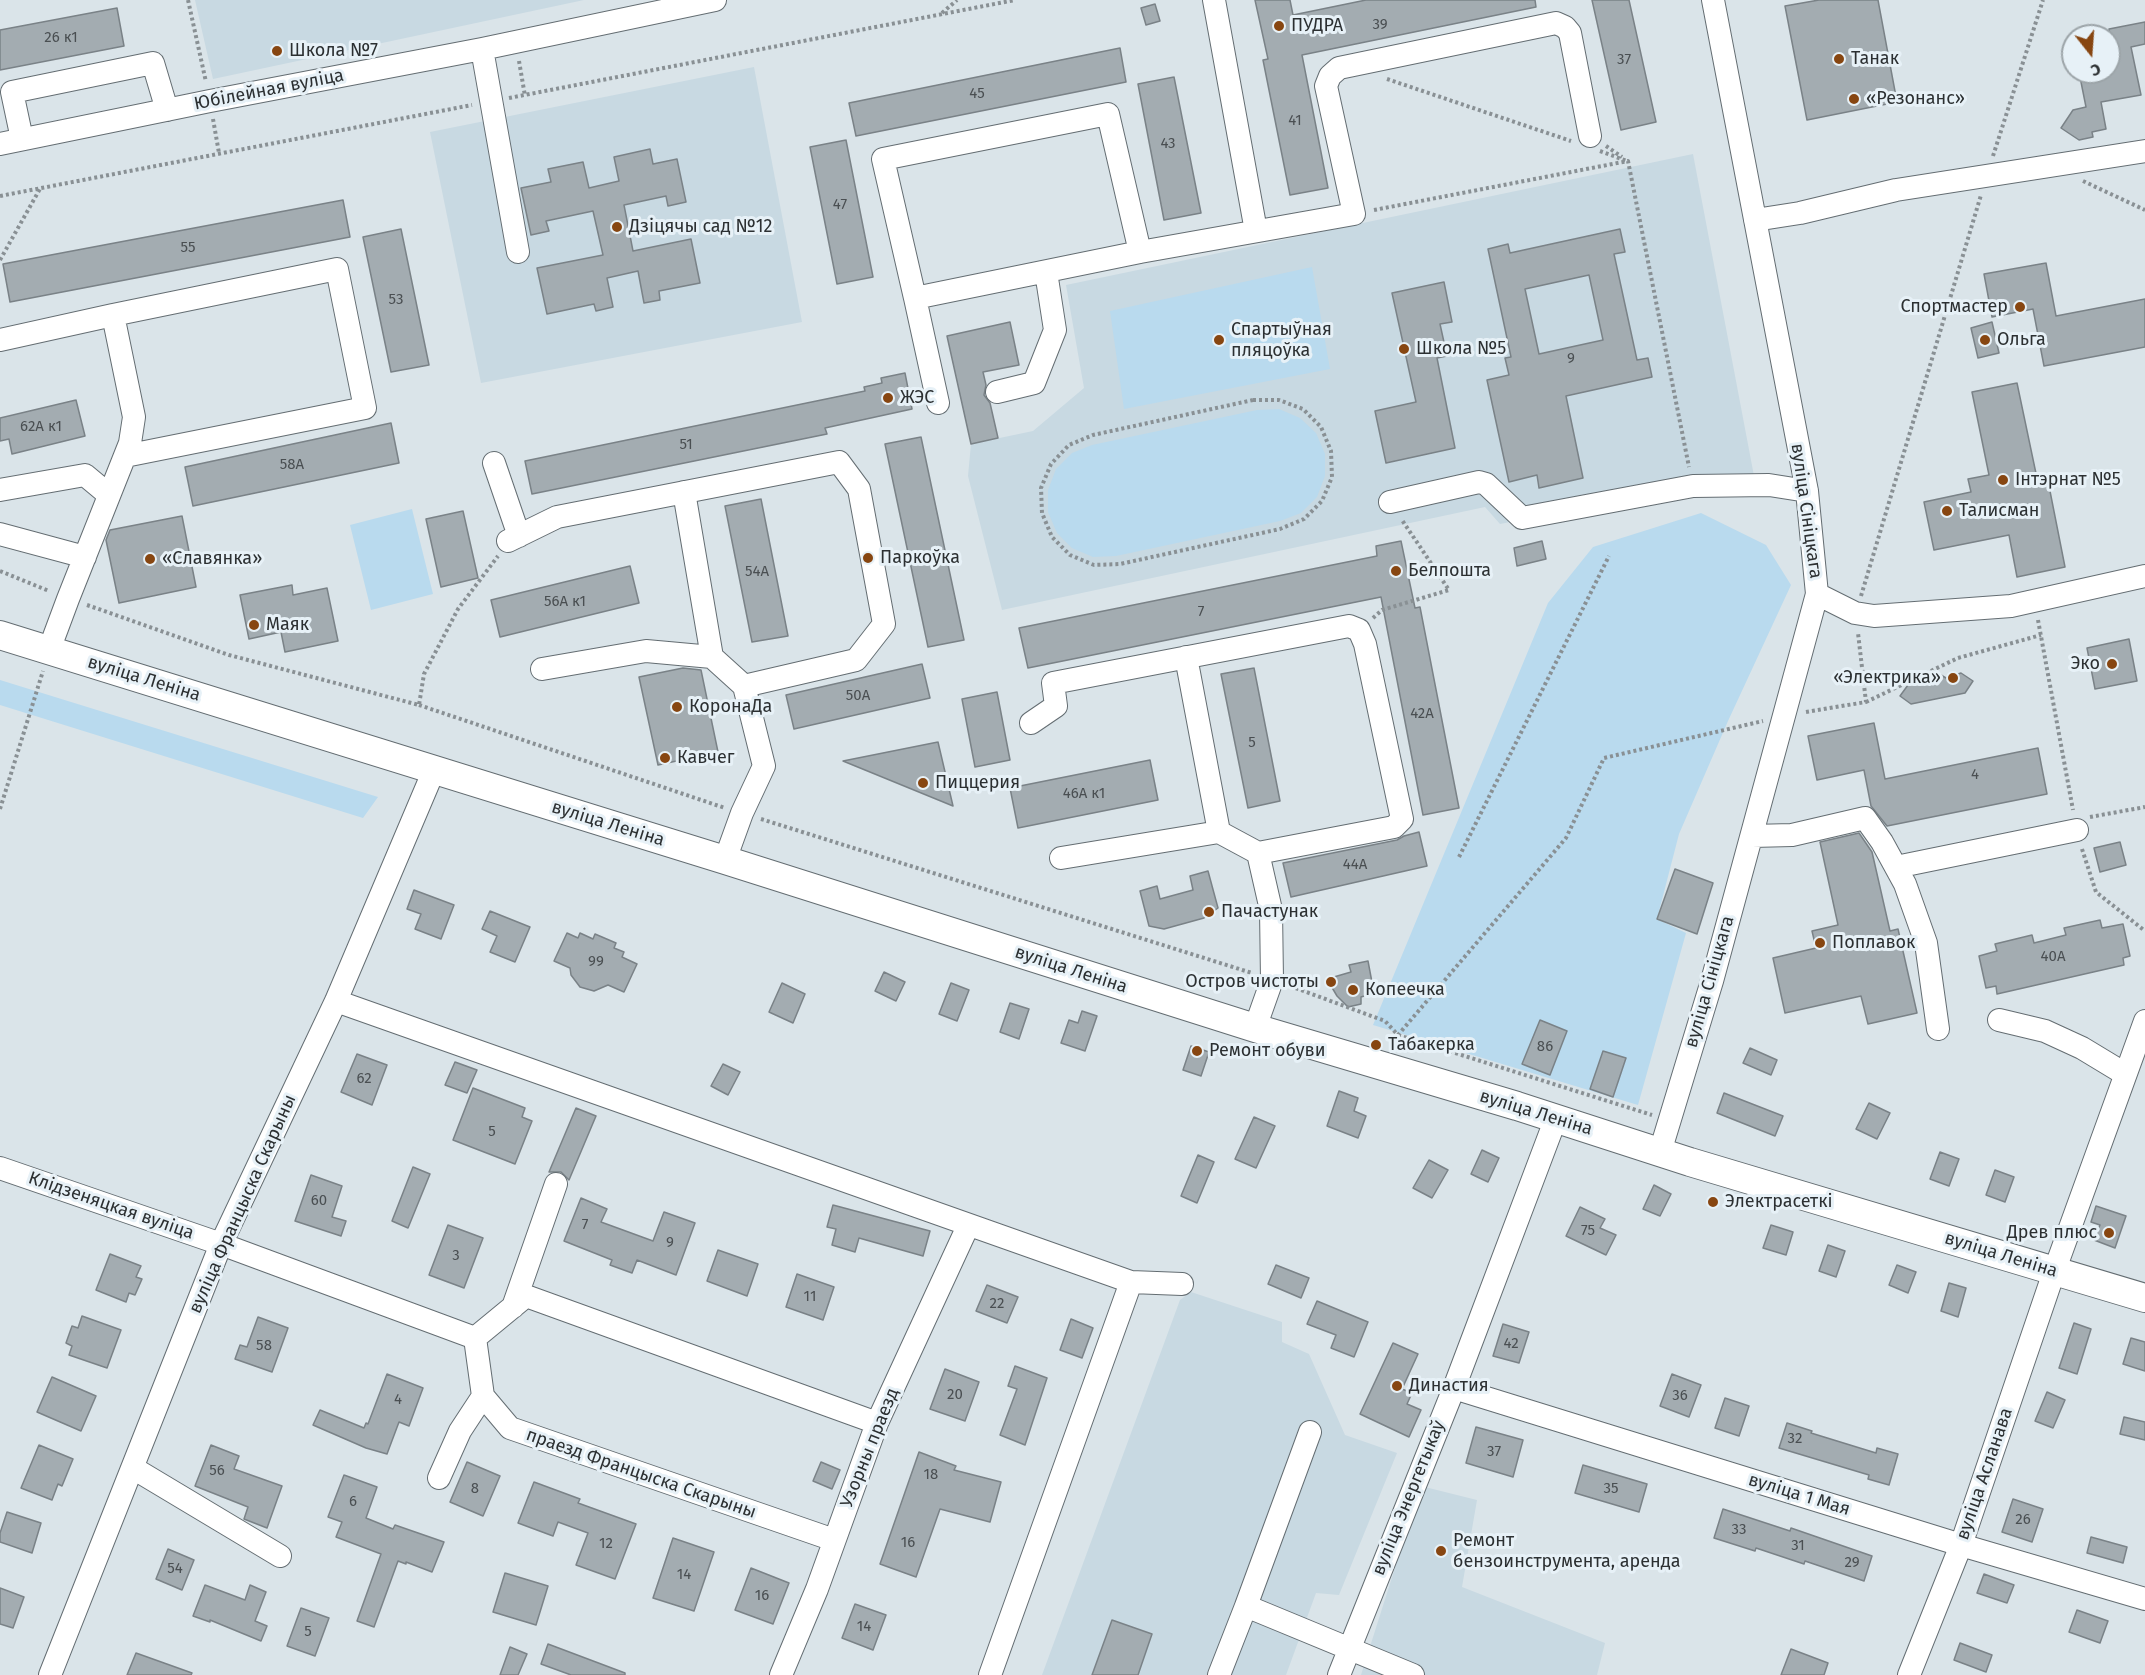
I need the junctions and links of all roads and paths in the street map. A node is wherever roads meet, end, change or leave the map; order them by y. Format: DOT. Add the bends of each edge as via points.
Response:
graph roads {
  1 [pos="188,0"];
  2 [pos="715,0"];
  3 [pos="957,0"];
  4 [pos="1214,0"];
  5 [pos="1713,0"];
  6 [pos="2043,0"];
  7 [pos="941,14"];
  8 [pos="482,48"];
  9 [pos="1377,76"];
  10 [pos="210,100"];
  11 [pos="167,110"];
  12 [pos="11,141"];
  13 [pos="1586,143"];
  14 [pos="2145,150"];
  15 [pos="219,153"];
  16 [pos="1628,161"];
  17 [pos="1987,175"];
  18 [pos="2081,180"];
  19 [pos="42,187"];
  20 [pos="2145,210"];
  21 [pos="1354,214"];
  22 [pos="1755,220"];
  23 [pos="1256,231"];
  24 [pos="518,252"];
  25 [pos="1140,252"];
  26 [pos="0,260"];
  27 [pos="1046,272"];
  28 [pos="915,298"];
  29 [pos="113,315"];
  30 [pos="0,340"];
  31 [pos="998,392"];
  32 [pos="938,403"];
  33 [pos="1093,435"];
  34 [pos="125,456"];
  35 [pos="494,463"];
  36 [pos="1693,486"];
  37 [pos="0,490"];
  38 [pos="1807,491"];
  39 [pos="684,492"];
  40 [pos="109,495"];
  41 [pos="1390,502"];
  42 [pos="0,534"];
  43 [pos="514,539"];
  44 [pos="1609,556"];
  45 [pos="85,557"];
  46 [pos="0,571"];
  47 [pos="2145,576"];
  48 [pos="1817,594"];
  49 [pos="68,599"];
  50 [pos="2035,601"];
  51 [pos="1856,613"];
  52 [pos="1359,630"];
  53 [pos="0,635"];
  54 [pos="2041,635"];
  55 [pos="49,650"];
  56 [pos="712,657"];
  57 [pos="1186,657"];
  58 [pos="542,669"];
  59 [pos="744,686"];
  60 [pos="1866,702"];
  61 [pos="419,705"];
  62 [pos="1783,716"];
  63 [pos="1031,723"];
  64 [pos="434,770"];
  65 [pos="2145,807"];
  66 [pos="0,809"];
  67 [pos="742,813"];
  68 [pos="2076,825"];
  69 [pos="1219,832"];
  70 [pos="1752,836"];
  71 [pos="1258,854"];
  72 [pos="1459,857"];
  73 [pos="1061,858"];
  74 [pos="725,860"];
  75 [pos="1896,867"];
  76 [pos="2145,931"];
  77 [pos="1272,980"];
  78 [pos="336,1000"];
  79 [pos="1999,1020"];
  80 [pos="2145,1021"];
  81 [pos="1255,1028"];
  82 [pos="1938,1029"];
  83 [pos="1398,1035"];
  84 [pos="2125,1074"];
  85 [pos="1556,1118"];
  86 [pos="1670,1120"];
  87 [pos="1660,1152"];
  88 [pos="0,1168"];
  89 [pos="556,1184"];
  90 [pos="968,1226"];
  91 [pos="221,1244"];
  92 [pos="2054,1272"];
  93 [pos="1131,1282"];
  94 [pos="1182,1284"];
  95 [pos="2145,1298"];
  96 [pos="513,1307"];
  97 [pos="475,1338"];
  98 [pos="1454,1388"];
  99 [pos="483,1396"];
  100 [pos="877,1423"];
  101 [pos="1310,1431"];
  102 [pos="133,1468"];
  103 [pos="439,1478"];
  104 [pos="834,1540"];
  105 [pos="1961,1545"];
  106 [pos="280,1556"];
  107 [pos="2145,1599"];
  108 [pos="1246,1606"];
  109 [pos="1349,1647"];
  110 [pos="50,1675"];
  111 [pos="781,1675"];
  112 [pos="990,1675"];
  113 [pos="1220,1675"];
  114 [pos="1339,1675"];
  115 [pos="1413,1675"];
  116 [pos="1909,1675"];
  1 -- 10 [label="path"];
  2 -- 8 [label="street, Юбілейная вуліца"];
  3 -- 7 [label="path"];
  4 -- 23 [label="street"];
  5 -- 22 [label="street, вуліца Сініцкага"];
  6 -- 17 [label="path"];
  8 -- 10 [label="street, Юбілейная вуліца"];
  8 -- 24 [label="street"];
  9 -- 13 [label="path"];
  10 -- 11 [label="street, Юбілейная вуліца"];
  10 -- 15 [label="path"];
  11 -- 12 [label="street, Юбілейная вуліца"];
  11 -- 12 [label="street" via="153,63 12,92"];
  13 -- 16 [label="path"];
  13 -- 16 [label="path"];
  13 -- 21 [label="street" via="1570,33 1556,23 1339,68 1326,86"];
  14 -- 17 [label="street"];
  16 -- 21 [label="path"];
  16 -- 36 [label="path"];
  17 -- 22 [label="street"];
  17 -- 51 [label="path"];
  18 -- 20 [label="path"];
  19 -- 26 [label="path"];
  21 -- 23 [label="street"];
  22 -- 38 [label="street, вуліца Сініцкага"];
  23 -- 25 [label="street"];
  25 -- 27 [label="street"];
  25 -- 28 [label="street" via="1108,114 883,159"];
  27 -- 28 [label="street"];
  27 -- 31 [label="street" via="1055,330 1043,362 1034,383"];
  28 -- 32 [label="street"];
  29 -- 30 [label="street"];
  29 -- 34 [label="street" via="134,417"];
  29 -- 34 [label="street" via="337,269 365,408"];
  33 -- 33 [label="path" via="1069,445 1051,464 1041,488 1041,513 1052,537 1070,555 1094,565 1120,564 1280,529 1304,519 1322,501 1332,477 1331,451 1321,427 1303,409 1278,400 1253,400"];
  34 -- 40 [label="street"];
  35 -- 43 [label="street"];
  36 -- 38 [label="street" via="1769,485"];
  36 -- 41 [label="street" via="1522,518 1479,482"];
  37 -- 40 [label="street" via="85,475"];
  38 -- 48 [label="street, вуліца Сініцкага"];
  39 -- 43 [label="street" via="557,517"];
  39 -- 56 [label="street"];
  39 -- 59 [label="street" via="839,462 859,489 884,624 856,660"];
  40 -- 45 [label="street"];
  41 -- 52 [label="path" via="1449,590 1382,610"];
  42 -- 45 [label="street"];
  43 -- 61 [label="path" via="458,609 424,674"];
  44 -- 72 [label="path"];
  45 -- 49 [label="street"];
  46 -- 49 [label="path"];
  47 -- 50 [label="street"];
  48 -- 51 [label="street"];
  48 -- 62 [label="street, вуліца Сініцкага"];
  49 -- 55 [label="street"];
  49 -- 61 [label="path" via="230,655"];
  50 -- 51 [label="street" via="1874,616"];
  50 -- 54 [label="path"];
  51 -- 60 [label="path"];
  52 -- 57 [label="street" via="1349,626"];
  52 -- 71 [label="street" via="1402,819 1394,827"];
  53 -- 55 [label="main road, вуліца Леніна"];
  54 -- 60 [label="path" via="1958,658"];
  54 -- 68 [label="path"];
  55 -- 64 [label="main road, вуліца Леніна"];
  55 -- 66 [label="path"];
  56 -- 58 [label="street" via="646,651"];
  56 -- 59 [label="street"];
  57 -- 63 [label="street" via="1053,683 1056,706"];
  57 -- 69 [label="street"];
  59 -- 67 [label="street" via="764,766"];
  60 -- 62 [label="path"];
  61 -- 67 [label="path"];
  62 -- 70 [label="street, вуліца Сініцкага"];
  62 -- 83 [label="path" via="1604,758 1566,838"];
  64 -- 74 [label="main road, вуліца Леніна"];
  64 -- 78 [label="street, вуліца Францыска Скарыны"];
  65 -- 68 [label="path"];
  67 -- 74 [label="street"];
  67 -- 77 [label="path"];
  68 -- 75 [label="street"];
  68 -- 76 [label="path" via="2097,892"];
  69 -- 71 [label="street"];
  69 -- 73 [label="street"];
  70 -- 75 [label="street" via="1792,835 1865,818"];
  70 -- 86 [label="street, вуліца Сініцкага"];
  71 -- 77 [label="street" via="1270,910"];
  74 -- 81 [label="main road, вуліца Леніна"];
  75 -- 82 [label="street" via="1926,943"];
  77 -- 81 [label="street"];
  77 -- 83 [label="path" via="1385,1021"];
  78 -- 90 [label="street"];
  78 -- 91 [label="street, вуліца Францыска Скарыны"];
  79 -- 84 [label="street" via="2045,1031"];
  80 -- 84 [label="street, вуліца Асланава"];
  81 -- 85 [label="main road, вуліца Леніна"];
  83 -- 86 [label="path"];
  84 -- 92 [label="street, вуліца Асланава"];
  85 -- 87 [label="main road, вуліца Леніна"];
  85 -- 98 [label="street, вуліца Энергетыкаў"];
  86 -- 87 [label="street, вуліца Сініцкага"];
  87 -- 92 [label="main road, вуліца Леніна"];
  88 -- 91 [label="street, Клідзеняцкая вуліца"];
  89 -- 96 [label="street"];
  90 -- 93 [label="street"];
  90 -- 100 [label="street, Узорны праезд"];
  91 -- 97 [label="street"];
  91 -- 102 [label="street, вуліца Францыска Скарыны"];
  92 -- 95 [label="main road, вуліца Леніна"];
  92 -- 105 [label="street, вуліца Асланава"];
  93 -- 94 [label="street"];
  93 -- 112 [label="street"];
  96 -- 97 [label="street"];
  96 -- 100 [label="street" via="526,1296"];
  97 -- 99 [label="street"];
  98 -- 105 [label="street, вуліца 1 Мая"];
  98 -- 109 [label="street, вуліца Энергетыкаў"];
  99 -- 103 [label="street" via="460,1431"];
  99 -- 104 [label="street, праезд Францыска Скарыны" via="510,1428"];
  100 -- 104 [label="street, Узорны праезд"];
  101 -- 108 [label="street"];
  102 -- 106 [label="street"];
  102 -- 110 [label="street, вуліца Францыска Скарыны"];
  104 -- 111 [label="street, Узорны праезд"];
  105 -- 107 [label="street, вуліца 1 Мая"];
  105 -- 116 [label="street, вуліца Асланава"];
  108 -- 109 [label="street"];
  108 -- 113 [label="street"];
  109 -- 114 [label="street, вуліца Энергетыкаў"];
  109 -- 115 [label="street"];
}
